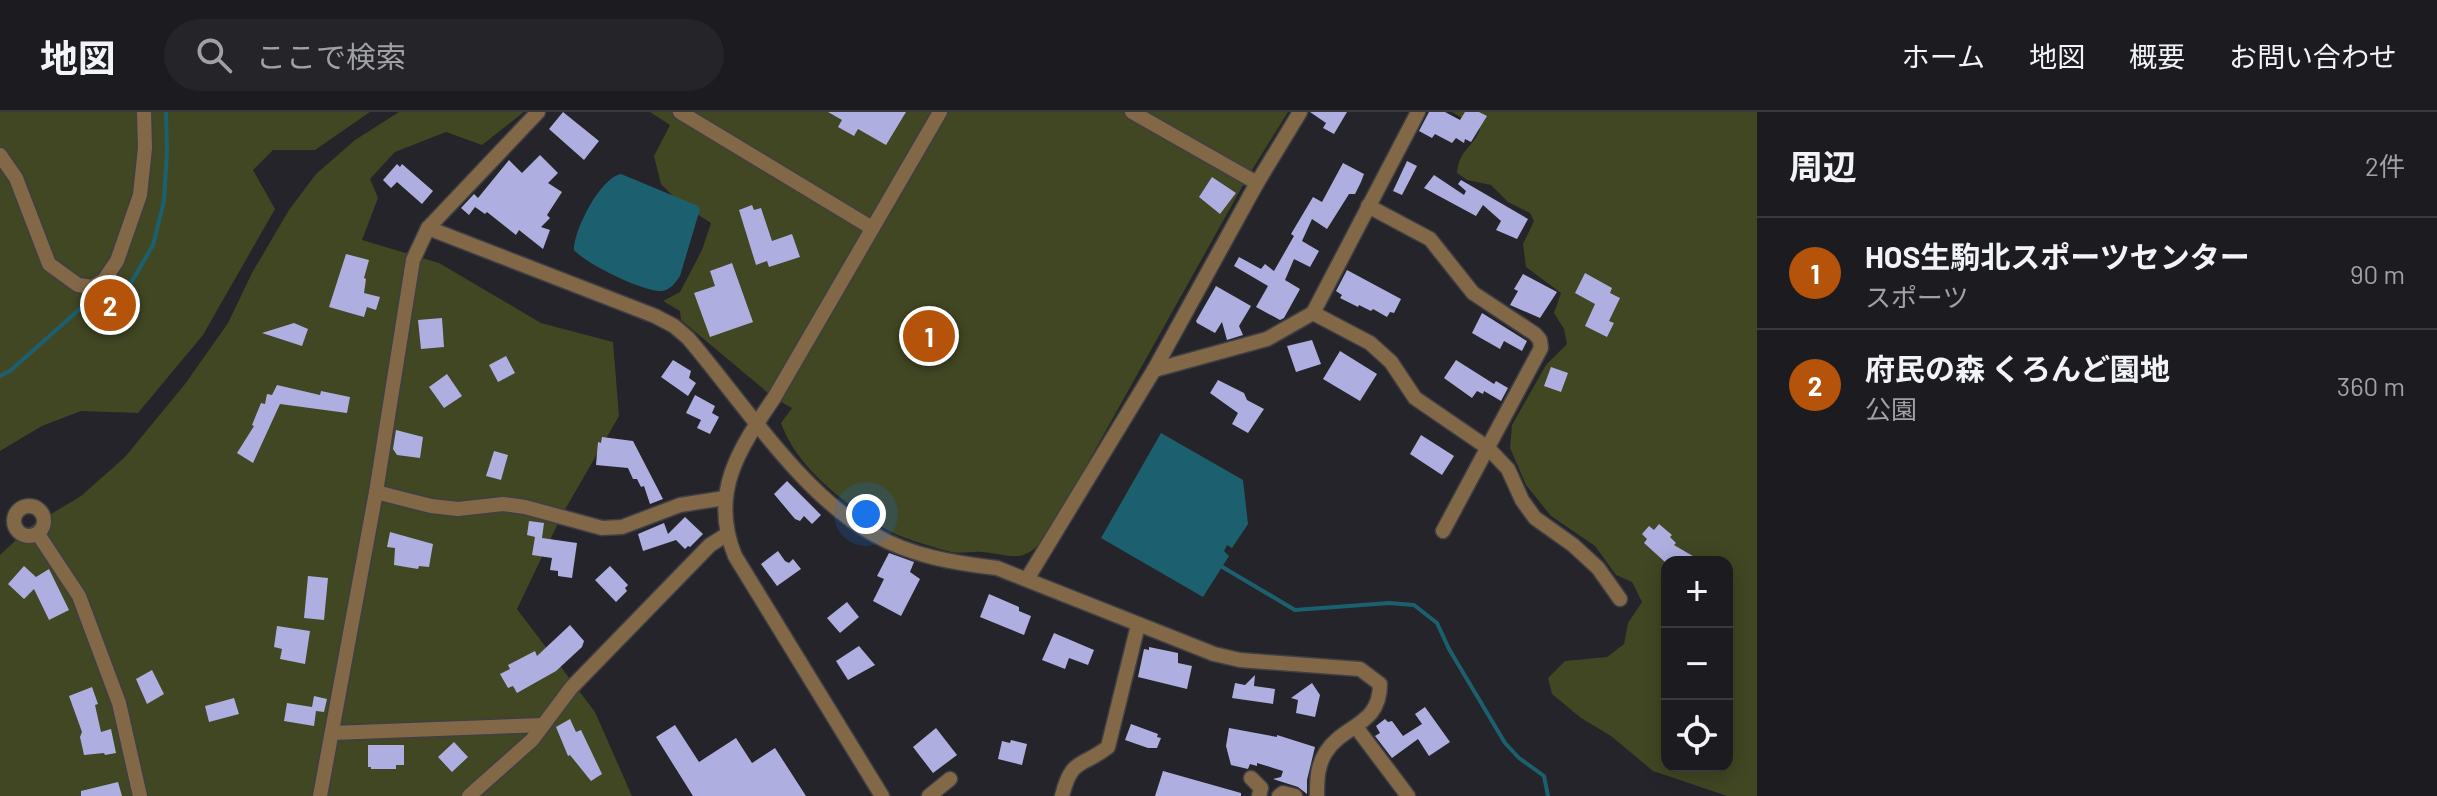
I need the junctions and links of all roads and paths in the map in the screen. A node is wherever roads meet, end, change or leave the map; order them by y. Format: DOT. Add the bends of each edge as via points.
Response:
graph roads {
  1 [pos="144,112"];
  2 [pos="538,112"];
  3 [pos="680,112"];
  4 [pos="940,112"];
  5 [pos="1132,112"];
  6 [pos="1300,112"];
  7 [pos="1418,112"];
  8 [pos="0,155"];
  9 [pos="1257,183"];
  10 [pos="1368,206"];
  11 [pos="428,228"];
  12 [pos="872,228"];
  13 [pos="1313,313"];
  14 [pos="1154,370"];
  15 [pos="756,424"];
  16 [pos="1488,448"];
  17 [pos="376,492"];
  18 [pos="725,498"];
  19 [pos="1443,531"];
  20 [pos="38,534"];
  21 [pos="726,535"];
  22 [pos="1027,579"];
  23 [pos="1620,599"];
  24 [pos="1138,625"];
  25 [pos="543,725"];
  26 [pos="1356,727"];
  27 [pos="332,733"];
  28 [pos="1251,778"];
  29 [pos="950,779"];
  30 [pos="140,796"];
  31 [pos="320,796"];
  32 [pos="469,796"];
  33 [pos="882,796"];
  34 [pos="929,796"];
  35 [pos="1062,796"];
  36 [pos="1259,796"];
  37 [pos="1279,796"];
  38 [pos="1295,796"];
  39 [pos="1317,796"];
  40 [pos="1408,796"];
  1 -- 8 [label="street" via="140,195 117,261 92,287 78,285 49,264 16,178"];
  2 -- 11 [label="street"];
  3 -- 12 [label="street"];
  4 -- 12 [label="street"];
  5 -- 9 [label="street"];
  6 -- 9 [label="street"];
  7 -- 10 [label="street"];
  9 -- 14 [label="street"];
  10 -- 13 [label="street"];
  10 -- 16 [label="street" via="1430,239 1473,293 1540,340 1541,348"];
  11 -- 15 [label="street" via="674,326"];
  11 -- 17 [label="street" via="413,260"];
  12 -- 15 [label="street"];
  13 -- 14 [label="street" via="1267,339"];
  13 -- 16 [label="street" via="1370,343 1391,362 1415,398"];
  14 -- 22 [label="street"];
  15 -- 18 [label="street" via="734,462"];
  15 -- 22 [label="street" via="809,483 872,534 920,555 997,568"];
  16 -- 19 [label="street"];
  16 -- 23 [label="street" via="1508,469 1535,518 1598,568"];
  17 -- 18 [label="street" via="458,509 525,507 602,528"];
  17 -- 27 [label="street"];
  18 -- 21 [label="street"];
  20 -- 30 [label="street" via="79,596 119,703"];
  21 -- 25 [label="street" via="710,545 581,677"];
  21 -- 33 [label="street"];
  22 -- 24 [label="street"];
  24 -- 26 [label="street" via="1240,660 1360,669 1380,684 1380,696"];
  24 -- 35 [label="street" via="1108,747 1067,775"];
  25 -- 27 [label="street"];
  25 -- 32 [label="street"];
  26 -- 39 [label="street" via="1326,752 1317,773"];
  26 -- 40 [label="street"];
  27 -- 31 [label="street"];
  28 -- 36 [label="street" via="1261,788"];
  29 -- 34 [label="street"];
  37 -- 38 [label="street"];
}
